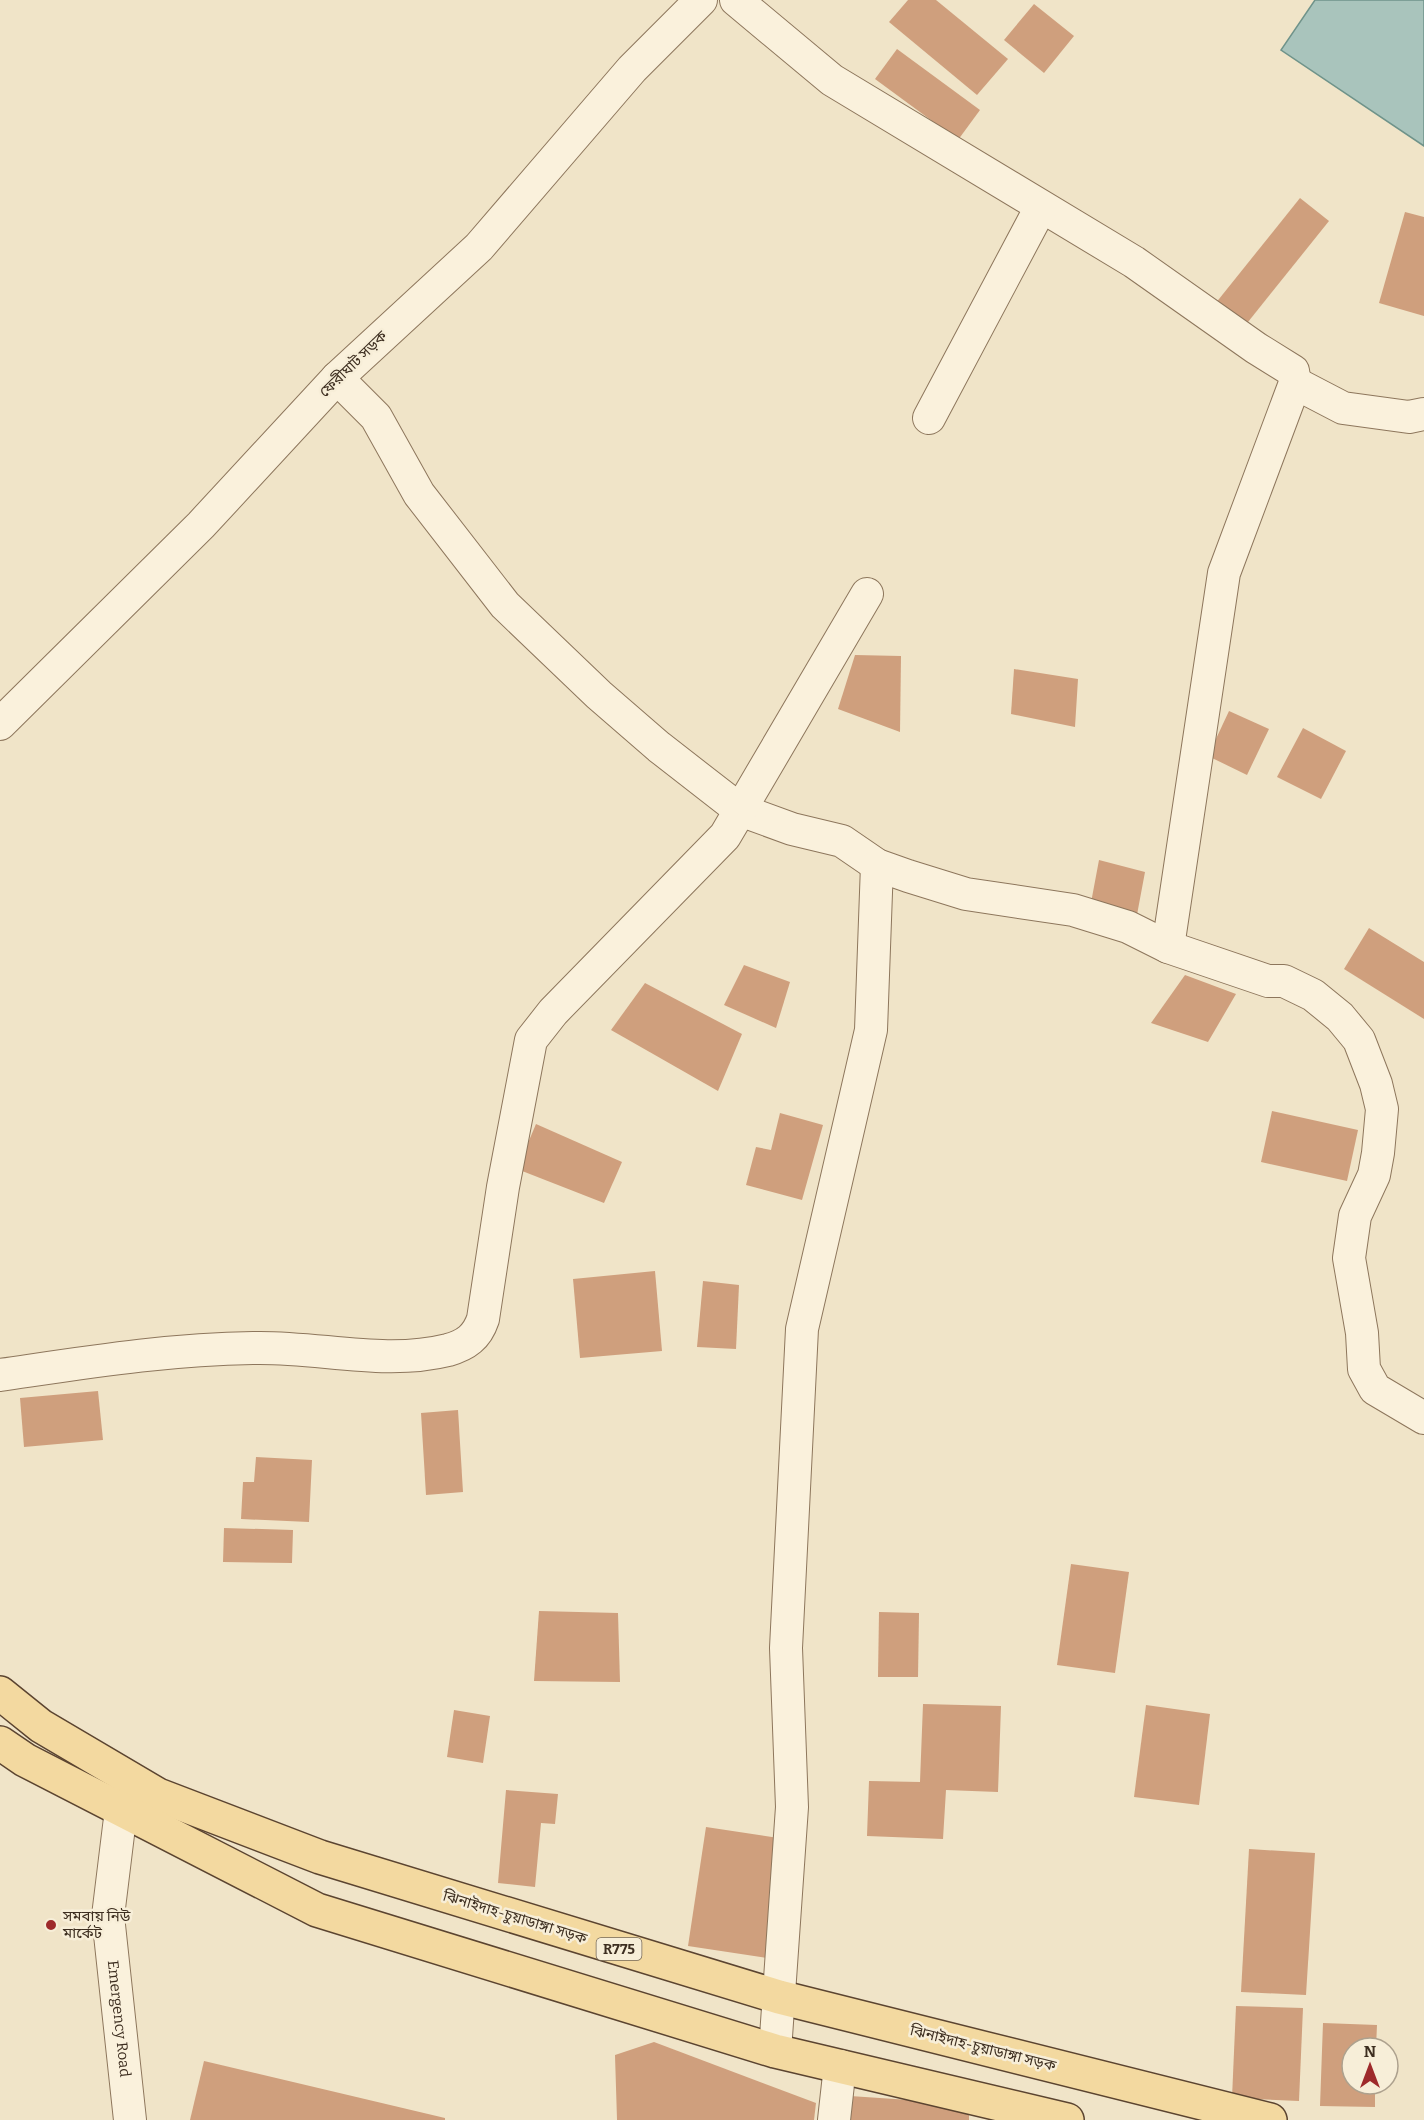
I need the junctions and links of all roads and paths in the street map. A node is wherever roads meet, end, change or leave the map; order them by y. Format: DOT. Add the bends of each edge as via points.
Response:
graph roads {
  1 [pos="701,0"];
  2 [pos="736,0"];
  3 [pos="1041,207"];
  4 [pos="337,378"];
  5 [pos="1295,383"];
  6 [pos="1424,414"];
  7 [pos="929,418"];
  8 [pos="867,594"];
  9 [pos="0,724"];
  10 [pos="740,810"];
  11 [pos="877,865"];
  12 [pos="1168,947"];
  13 [pos="0,1376"];
  14 [pos="1424,1418"];
  15 [pos="0,1693"];
  16 [pos="0,1743"];
  17 [pos="121,1810"];
  18 [pos="779,1998"];
  19 [pos="775,2051"];
  20 [pos="840,2066"];
  21 [pos="130,2120"];
  22 [pos="834,2120"];
  23 [pos="1067,2120"];
  24 [pos="1270,2120"];
  1 -- 4 [label="street, ফেরীঘাট সড়ক" via="632,69 479,247"];
  2 -- 3 [label="street" via="832,80"];
  3 -- 5 [label="street" via="1134,262 1293,371"];
  3 -- 7 [label="street"];
  4 -- 9 [label="street, ফেরীঘাট সড়ক" via="201,525"];
  4 -- 10 [label="street" via="376,417 419,494 505,605 599,695"];
  5 -- 6 [label="street" via="1343,408 1409,417"];
  5 -- 12 [label="street" via="1224,573"];
  8 -- 10 [label="street"];
  10 -- 11 [label="street" via="792,829 842,841"];
  10 -- 13 [label="street" via="724,836 553,1012 531,1040 483,1319 479,1332 465,1344 387,1356 254,1347 90,1362"];
  11 -- 12 [label="street" via="966,894 1073,910 1128,927"];
  11 -- 18 [label="street" via="871,1030 802,1329 786,1648 792,1807"];
  12 -- 14 [label="street" via="1268,981 1284,981 1314,995 1359,1040 1382,1109 1374,1175 1355,1216 1349,1258 1364,1369 1375,1389"];
  15 -- 18 [label="main road, ঝিনাইদাহ-চুয়াডাঙ্গা সড়ক / R775" via="41,1726 158,1795 320,1857"];
  16 -- 17 [label="main road"];
  17 -- 19 [label="main road" via="317,1910"];
  17 -- 21 [label="street, Emergency Road" via="108,1916"];
  18 -- 19 [label="street"];
  18 -- 24 [label="main road, ঝিনাইদাহ-চুয়াডাঙ্গা সড়ক / R775"];
  19 -- 20 [label="main road"];
  20 -- 22 [label="street"];
  20 -- 23 [label="main road"];
}
